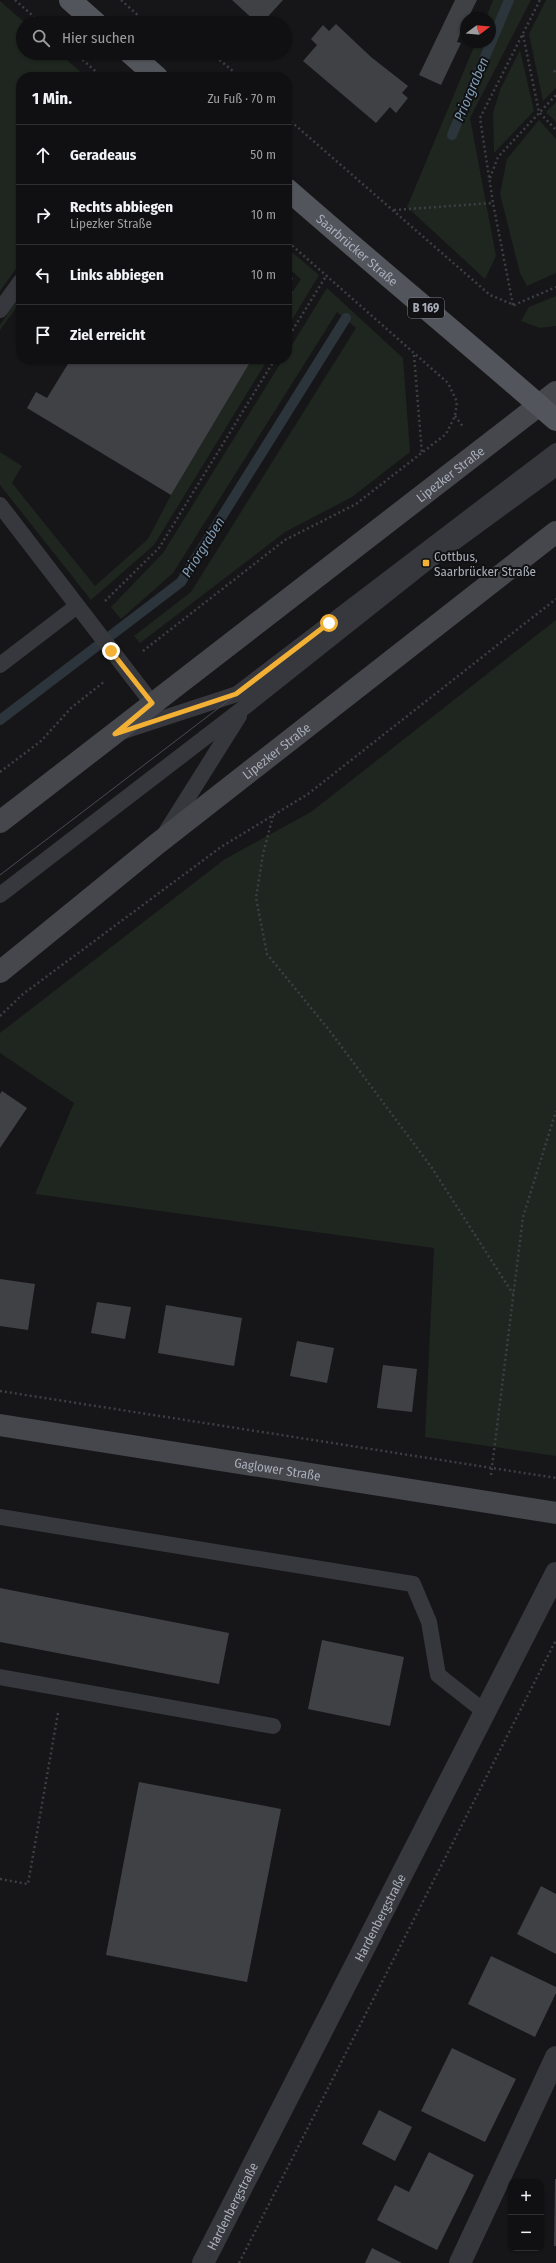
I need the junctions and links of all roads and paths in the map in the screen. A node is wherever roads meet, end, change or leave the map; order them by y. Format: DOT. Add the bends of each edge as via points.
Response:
graph roads {
  1 [pos="15,0"];
  2 [pos="70,0"];
  3 [pos="122,0"];
  4 [pos="540,0"];
  5 [pos="33,16"];
  6 [pos="88,16"];
  7 [pos="139,16"];
  8 [pos="522,34"];
  9 [pos="83,60"];
  10 [pos="138,60"];
  11 [pos="219,60"];
  12 [pos="96,72"];
  13 [pos="151,72"];
  14 [pos="234,72"];
  15 [pos="556,95"];
  16 [pos="539,112"];
  17 [pos="292,122"];
  18 [pos="556,130"];
  19 [pos="489,179"];
  20 [pos="292,193"];
  21 [pos="493,202"];
  22 [pos="393,210"];
  23 [pos="292,245"];
  24 [pos="326,276"];
  25 [pos="556,287"];
  26 [pos="16,288"];
  27 [pos="514,305"];
  28 [pos="0,310"];
  29 [pos="292,331"];
  30 [pos="414,355"];
  31 [pos="272,364"];
  32 [pos="548,399"];
  33 [pos="455,416"];
  34 [pos="556,420"];
  35 [pos="468,433"];
  36 [pos="556,451"];
  37 [pos="422,454"];
  38 [pos="556,468"];
  39 [pos="0,505"];
  40 [pos="556,532"];
  41 [pos="556,599"];
  42 [pos="82,612"];
  43 [pos="0,665"];
  44 [pos="123,667"];
  45 [pos="152,703"];
  46 [pos="246,706"];
  47 [pos="115,734"];
  48 [pos="0,772"];
  49 [pos="273,816"];
  50 [pos="0,822"];
  51 [pos="160,842"];
  52 [pos="0,895"];
  53 [pos="0,972"];
  54 [pos="0,1016"];
  55 [pos="556,1111"];
  56 [pos="513,1294"];
  57 [pos="0,1391"];
  58 [pos="0,1425"];
  59 [pos="491,1468"];
  60 [pos="556,1478"];
  61 [pos="490,1503"];
  62 [pos="556,1513"];
  63 [pos="0,1517"];
  64 [pos="556,1573"];
  65 [pos="556,1640"];
  66 [pos="0,1677"];
  67 [pos="62,1688"];
  68 [pos="485,1712"];
  69 [pos="273,1726"];
  70 [pos="0,1879"];
  71 [pos="556,2057"];
  72 [pos="203,2263"];
  73 [pos="239,2263"];
  74 [pos="460,2263"];
  1 -- 5 [label="path"];
  2 -- 6 [label="main road"];
  3 -- 7 [label="path"];
  4 -- 8 [label="path"];
  8 -- 16 [label="path"];
  8 -- 19 [label="path" via="480,118"];
  9 -- 12 [label="path"];
  10 -- 13 [label="main road"];
  11 -- 14 [label="path"];
  15 -- 16 [label="path"];
  16 -- 18 [label="path"];
  16 -- 19 [label="path" via="498,157"];
  17 -- 22 [label="path"];
  19 -- 21 [label="path"];
  20 -- 32 [label="main road, Saarbrücker Straße / B 169" via="477,349"];
  21 -- 22 [label="path"];
  21 -- 27 [label="path"];
  22 -- 27 [label="path" via="490,295"];
  23 -- 24 [label="path"];
  24 -- 29 [label="path"];
  24 -- 30 [label="path"];
  25 -- 27 [label="path"];
  26 -- 28 [label="lane"];
  30 -- 33 [label="path" via="448,383 457,402"];
  30 -- 37 [label="path"];
  31 -- 42 [label="path" via="158,548 100,606"];
  32 -- 34 [label="main road, Saarbrücker Straße / B 169"];
  32 -- 45 [label="main road, Lipezker Straße"];
  33 -- 35 [label="path"];
  33 -- 37 [label="path" via="446,434"];
  36 -- 47 [label="lane" via="236,694"];
  37 -- 44 [label="path" via="356,504 285,540"];
  38 -- 46 [label="lane" via="426,563"];
  39 -- 42 [label="lane"];
  40 -- 51 [label="main road, Lipezker Straße"];
  41 -- 49 [label="path" via="308,794"];
  42 -- 43 [label="lane"];
  42 -- 44 [label="lane"];
  44 -- 45 [label="lane"];
  44 -- 48 [label="path" via="71,708 41,741"];
  45 -- 47 [label="main road, Lipezker Straße"];
  46 -- 51 [label="lane"];
  46 -- 52 [label="lane"];
  47 -- 50 [label="main road, Lipezker Straße"];
  49 -- 54 [label="path" via="202,861 23,994"];
  49 -- 56 [label="path" via="263,854 256,898 267,954 432,1168"];
  51 -- 53 [label="main road, Lipezker Straße"];
  55 -- 56 [label="path" via="523,1217"];
  56 -- 59 [label="path"];
  57 -- 59 [label="path"];
  58 -- 61 [label="main road, Gaglower Straße"];
  59 -- 60 [label="path"];
  59 -- 61 [label="path"];
  61 -- 62 [label="main road, Gaglower Straße"];
  63 -- 68 [label="lane" via="413,1584 429,1622 438,1675"];
  64 -- 68 [label="street, Hardenbergstraße"];
  65 -- 73 [label="path"];
  66 -- 67 [label="lane"];
  67 -- 69 [label="lane"];
  67 -- 70 [label="path" via="28,1884"];
  68 -- 72 [label="street, Hardenbergstraße"];
  71 -- 74 [label="street"];
}
